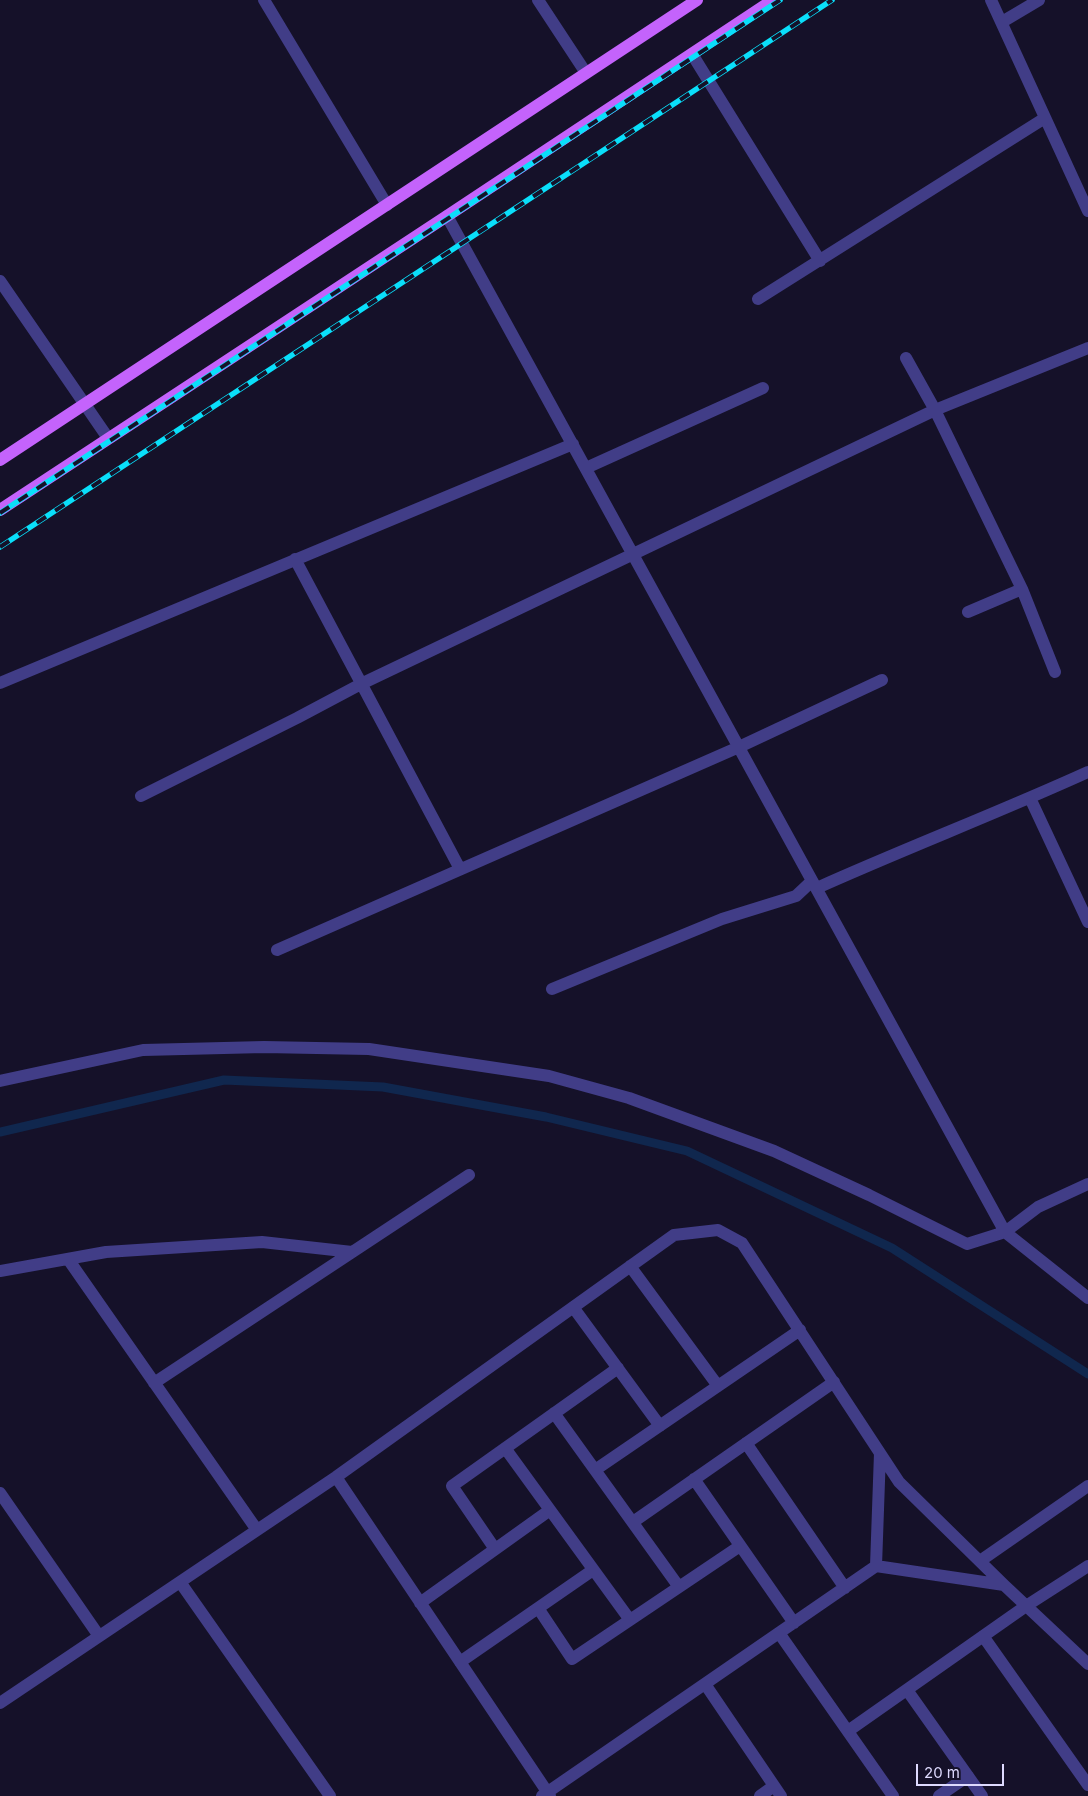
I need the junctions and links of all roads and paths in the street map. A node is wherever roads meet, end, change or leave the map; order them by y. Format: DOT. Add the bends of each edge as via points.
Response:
graph roads {
  1 [pos="264,0"];
  2 [pos="538,0"];
  3 [pos="697,0"];
  4 [pos="773,0"];
  5 [pos="991,0"];
  6 [pos="1039,0"];
  7 [pos="1002,22"];
  8 [pos="692,54"];
  9 [pos="586,73"];
  10 [pos="1045,118"];
  11 [pos="387,205"];
  12 [pos="1088,211"];
  13 [pos="447,216"];
  14 [pos="820,261"];
  15 [pos="0,281"];
  16 [pos="758,299"];
  17 [pos="1088,348"];
  18 [pos="906,358"];
  19 [pos="763,388"];
  20 [pos="84,404"];
  21 [pos="934,410"];
  22 [pos="108,438"];
  23 [pos="573,444"];
  24 [pos="0,460"];
  25 [pos="586,468"];
  26 [pos="0,510"];
  27 [pos="633,554"];
  28 [pos="295,559"];
  29 [pos="1022,589"];
  30 [pos="968,612"];
  31 [pos="1055,672"];
  32 [pos="882,680"];
  33 [pos="0,682"];
  34 [pos="361,684"];
  35 [pos="739,747"];
  36 [pos="1088,772"];
  37 [pos="141,796"];
  38 [pos="1030,798"];
  39 [pos="460,869"];
  40 [pos="815,884"];
  41 [pos="1088,922"];
  42 [pos="277,950"];
  43 [pos="552,990"];
  44 [pos="0,1080"];
  45 [pos="469,1175"];
  46 [pos="1088,1184"];
  47 [pos="1005,1232"];
  48 [pos="352,1252"];
  49 [pos="68,1259"];
  50 [pos="630,1266"];
  51 [pos="0,1271"];
  52 [pos="1088,1298"];
  53 [pos="573,1307"];
  54 [pos="800,1330"];
  55 [pos="618,1368"];
  56 [pos="834,1382"];
  57 [pos="154,1383"];
  58 [pos="718,1386"];
  59 [pos="554,1413"];
  60 [pos="660,1426"];
  61 [pos="746,1443"];
  62 [pos="505,1448"];
  63 [pos="880,1453"];
  64 [pos="595,1470"];
  65 [pos="336,1477"];
  66 [pos="694,1479"];
  67 [pos="1088,1486"];
  68 [pos="0,1493"];
  69 [pos="550,1510"];
  70 [pos="633,1522"];
  71 [pos="257,1530"];
  72 [pos="740,1546"];
  73 [pos="495,1549"];
  74 [pos="980,1561"];
  75 [pos="876,1566"];
  76 [pos="1088,1566"];
  77 [pos="593,1570"];
  78 [pos="180,1582"];
  79 [pos="1004,1585"];
  80 [pos="679,1587"];
  81 [pos="845,1588"];
  82 [pos="420,1603"];
  83 [pos="1026,1606"];
  84 [pos="538,1608"];
  85 [pos="630,1620"];
  86 [pos="794,1623"];
  87 [pos="779,1633"];
  88 [pos="99,1636"];
  89 [pos="983,1636"];
  90 [pos="460,1662"];
  91 [pos="1088,1664"];
  92 [pos="704,1684"];
  93 [pos="907,1690"];
  94 [pos="0,1703"];
  95 [pos="848,1731"];
  96 [pos="968,1776"];
  97 [pos="1088,1785"];
  98 [pos="778,1791"];
  99 [pos="546,1795"];
  100 [pos="330,1796"];
  101 [pos="760,1796"];
  102 [pos="893,1796"];
  103 [pos="939,1796"];
  104 [pos="982,1796"];
  1 -- 11 [label="street"];
  2 -- 9 [label="street"];
  3 -- 9 [label="main road"];
  4 -- 8 [label="main road"];
  5 -- 7 [label="street"];
  6 -- 7 [label="street"];
  7 -- 10 [label="street"];
  8 -- 13 [label="main road"];
  8 -- 14 [label="street"];
  9 -- 11 [label="main road"];
  10 -- 12 [label="street"];
  10 -- 14 [label="street"];
  11 -- 20 [label="main road"];
  13 -- 22 [label="main road"];
  13 -- 23 [label="street"];
  14 -- 16 [label="street"];
  15 -- 20 [label="street"];
  17 -- 21 [label="street"];
  18 -- 21 [label="street"];
  19 -- 25 [label="street"];
  20 -- 22 [label="street"];
  20 -- 24 [label="main road"];
  21 -- 27 [label="street"];
  21 -- 29 [label="street"];
  22 -- 26 [label="main road"];
  23 -- 25 [label="street"];
  23 -- 28 [label="street"];
  25 -- 27 [label="street"];
  27 -- 34 [label="street"];
  27 -- 35 [label="street"];
  28 -- 33 [label="street"];
  28 -- 34 [label="street"];
  29 -- 30 [label="street"];
  29 -- 31 [label="street"];
  32 -- 35 [label="street"];
  34 -- 37 [label="street"];
  34 -- 39 [label="street"];
  35 -- 39 [label="street"];
  35 -- 40 [label="street"];
  36 -- 38 [label="street"];
  38 -- 40 [label="street"];
  38 -- 41 [label="street"];
  39 -- 42 [label="street"];
  40 -- 43 [label="street" via="796,896 722,919"];
  40 -- 47 [label="street"];
  44 -- 47 [label="street" via="143,1050 264,1047 369,1049 549,1076 629,1098 774,1151 967,1244"];
  45 -- 48 [label="street"];
  46 -- 47 [label="street" via="1038,1207"];
  47 -- 52 [label="street"];
  48 -- 49 [label="street" via="262,1242 106,1252"];
  48 -- 57 [label="street"];
  49 -- 51 [label="street"];
  49 -- 57 [label="street"];
  50 -- 53 [label="street"];
  50 -- 54 [label="street" via="674,1235 718,1230 742,1243"];
  50 -- 58 [label="street"];
  53 -- 55 [label="street"];
  53 -- 65 [label="street"];
  54 -- 56 [label="street"];
  54 -- 58 [label="street"];
  55 -- 59 [label="street"];
  55 -- 60 [label="street"];
  56 -- 61 [label="street"];
  56 -- 63 [label="street"];
  57 -- 71 [label="street"];
  58 -- 60 [label="street"];
  59 -- 62 [label="street"];
  59 -- 64 [label="street"];
  60 -- 64 [label="street"];
  61 -- 66 [label="street"];
  61 -- 81 [label="street"];
  62 -- 69 [label="street"];
  62 -- 73 [label="street" via="452,1486"];
  63 -- 74 [label="street" via="899,1482"];
  63 -- 75 [label="street"];
  64 -- 70 [label="street"];
  65 -- 71 [label="street"];
  65 -- 82 [label="street"];
  66 -- 70 [label="street"];
  66 -- 72 [label="street"];
  67 -- 74 [label="street"];
  68 -- 88 [label="street"];
  69 -- 73 [label="street"];
  69 -- 77 [label="street"];
  70 -- 80 [label="street"];
  71 -- 78 [label="street"];
  72 -- 80 [label="street"];
  72 -- 86 [label="street"];
  73 -- 82 [label="street"];
  74 -- 79 [label="street"];
  75 -- 79 [label="street"];
  75 -- 81 [label="street"];
  76 -- 83 [label="street"];
  77 -- 84 [label="street"];
  77 -- 85 [label="street"];
  78 -- 88 [label="street"];
  78 -- 100 [label="street"];
  79 -- 83 [label="street"];
  80 -- 85 [label="street"];
  81 -- 86 [label="street"];
  82 -- 90 [label="street"];
  83 -- 89 [label="street"];
  83 -- 91 [label="street"];
  84 -- 85 [label="street" via="572,1659"];
  84 -- 90 [label="street"];
  86 -- 87 [label="street"];
  87 -- 92 [label="street"];
  87 -- 95 [label="street"];
  88 -- 94 [label="street"];
  89 -- 93 [label="street"];
  89 -- 97 [label="street"];
  90 -- 99 [label="street"];
  92 -- 98 [label="street"];
  92 -- 99 [label="street"];
  93 -- 95 [label="street"];
  93 -- 96 [label="street"];
  95 -- 102 [label="street"];
  96 -- 103 [label="street"];
  96 -- 104 [label="street"];
  98 -- 101 [label="street"];
}
